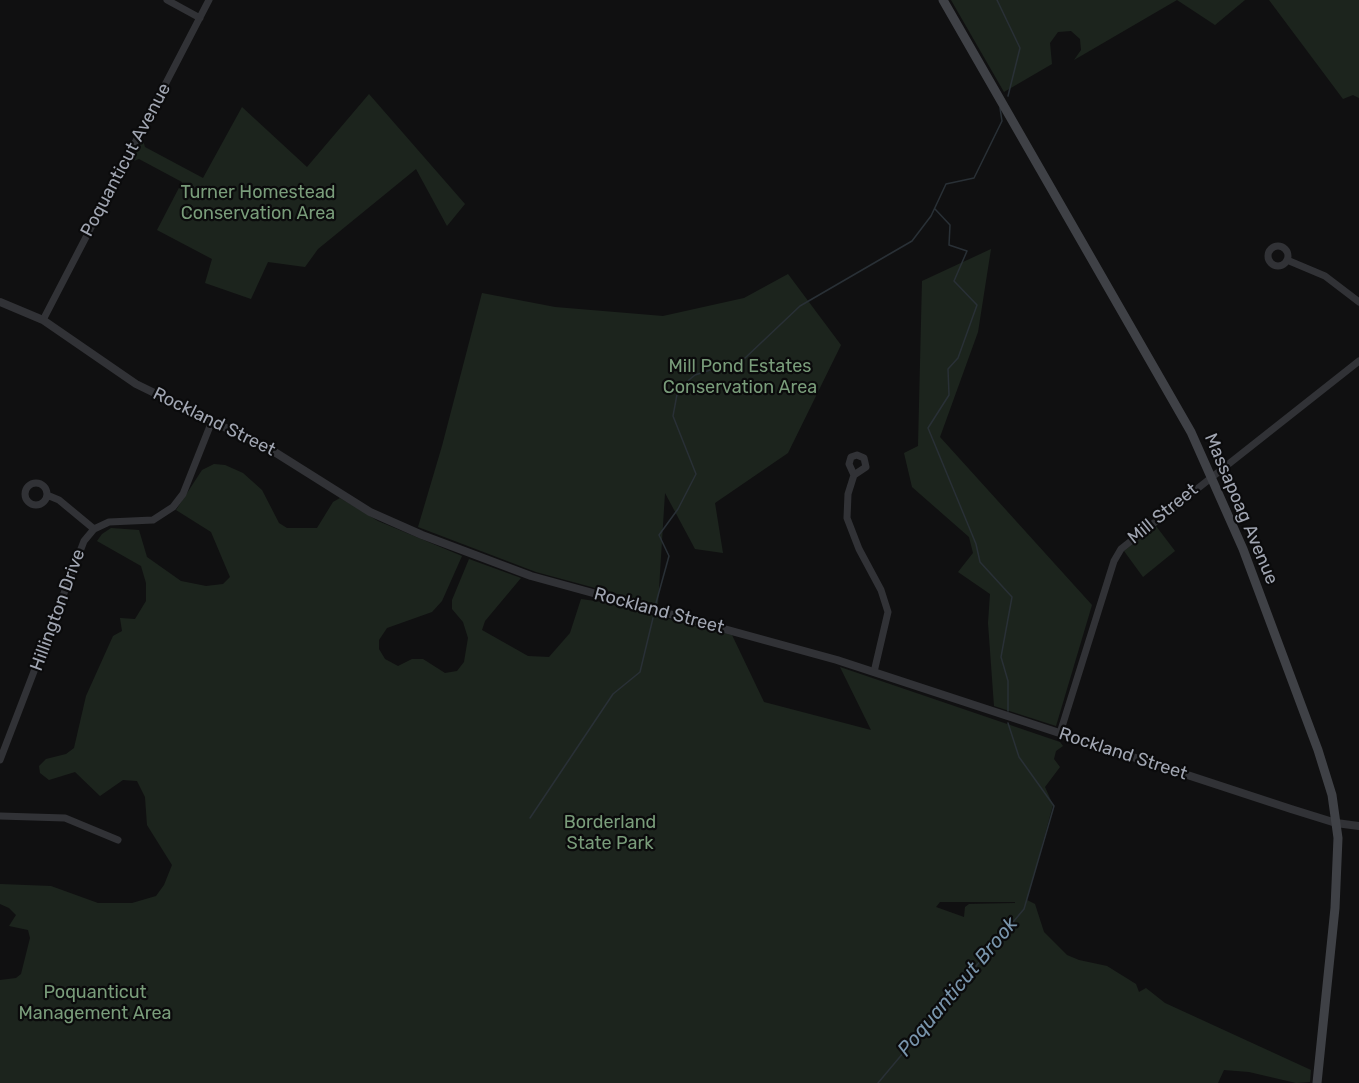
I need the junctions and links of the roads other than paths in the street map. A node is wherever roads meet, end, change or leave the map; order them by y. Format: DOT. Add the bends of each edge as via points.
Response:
graph roads {
  1 [pos="167,0"];
  2 [pos="209,0"];
  3 [pos="943,0"];
  4 [pos="200,18"];
  5 [pos="1287,260"];
  6 [pos="0,302"];
  7 [pos="1359,302"];
  8 [pos="44,320"];
  9 [pos="1359,361"];
  10 [pos="212,422"];
  11 [pos="854,475"];
  12 [pos="1211,475"];
  13 [pos="47,495"];
  14 [pos="94,530"];
  15 [pos="874,672"];
  16 [pos="1060,733"];
  17 [pos="0,760"];
  18 [pos="0,816"];
  19 [pos="1336,823"];
  20 [pos="1359,826"];
  21 [pos="118,840"];
  22 [pos="1317,1083"];
  1 -- 4 [label="street"];
  2 -- 4 [label="street, Poquanticut Avenue"];
  3 -- 12 [label="main road, Massapoag Avenue" via="1191,432"];
  4 -- 8 [label="street, Poquanticut Avenue"];
  5 -- 7 [label="street" via="1325,276"];
  6 -- 8 [label="street, Rockland Street"];
  8 -- 10 [label="street, Rockland Street" via="116,372"];
  9 -- 12 [label="street, Mill Street"];
  10 -- 14 [label="street, Hillington Drive" via="183,494 173,507 153,520 109,522"];
  10 -- 15 [label="street, Rockland Street" via="273,451 395,524 526,574"];
  11 -- 15 [label="street" via="846,505 850,529 888,612"];
  12 -- 16 [label="street, Mill Street" via="1131,539 1118,554"];
  12 -- 19 [label="main road, Massapoag Avenue" via="1318,750"];
  13 -- 14 [label="street" via="60,500"];
  14 -- 17 [label="street, Hillington Drive" via="84,542"];
  15 -- 16 [label="street, Rockland Street"];
  16 -- 19 [label="street, Rockland Street"];
  18 -- 21 [label="street" via="65,818"];
  19 -- 20 [label="street, Rockland Street"];
  19 -- 22 [label="main road, Massapoag Avenue" via="1335,908"];
}
